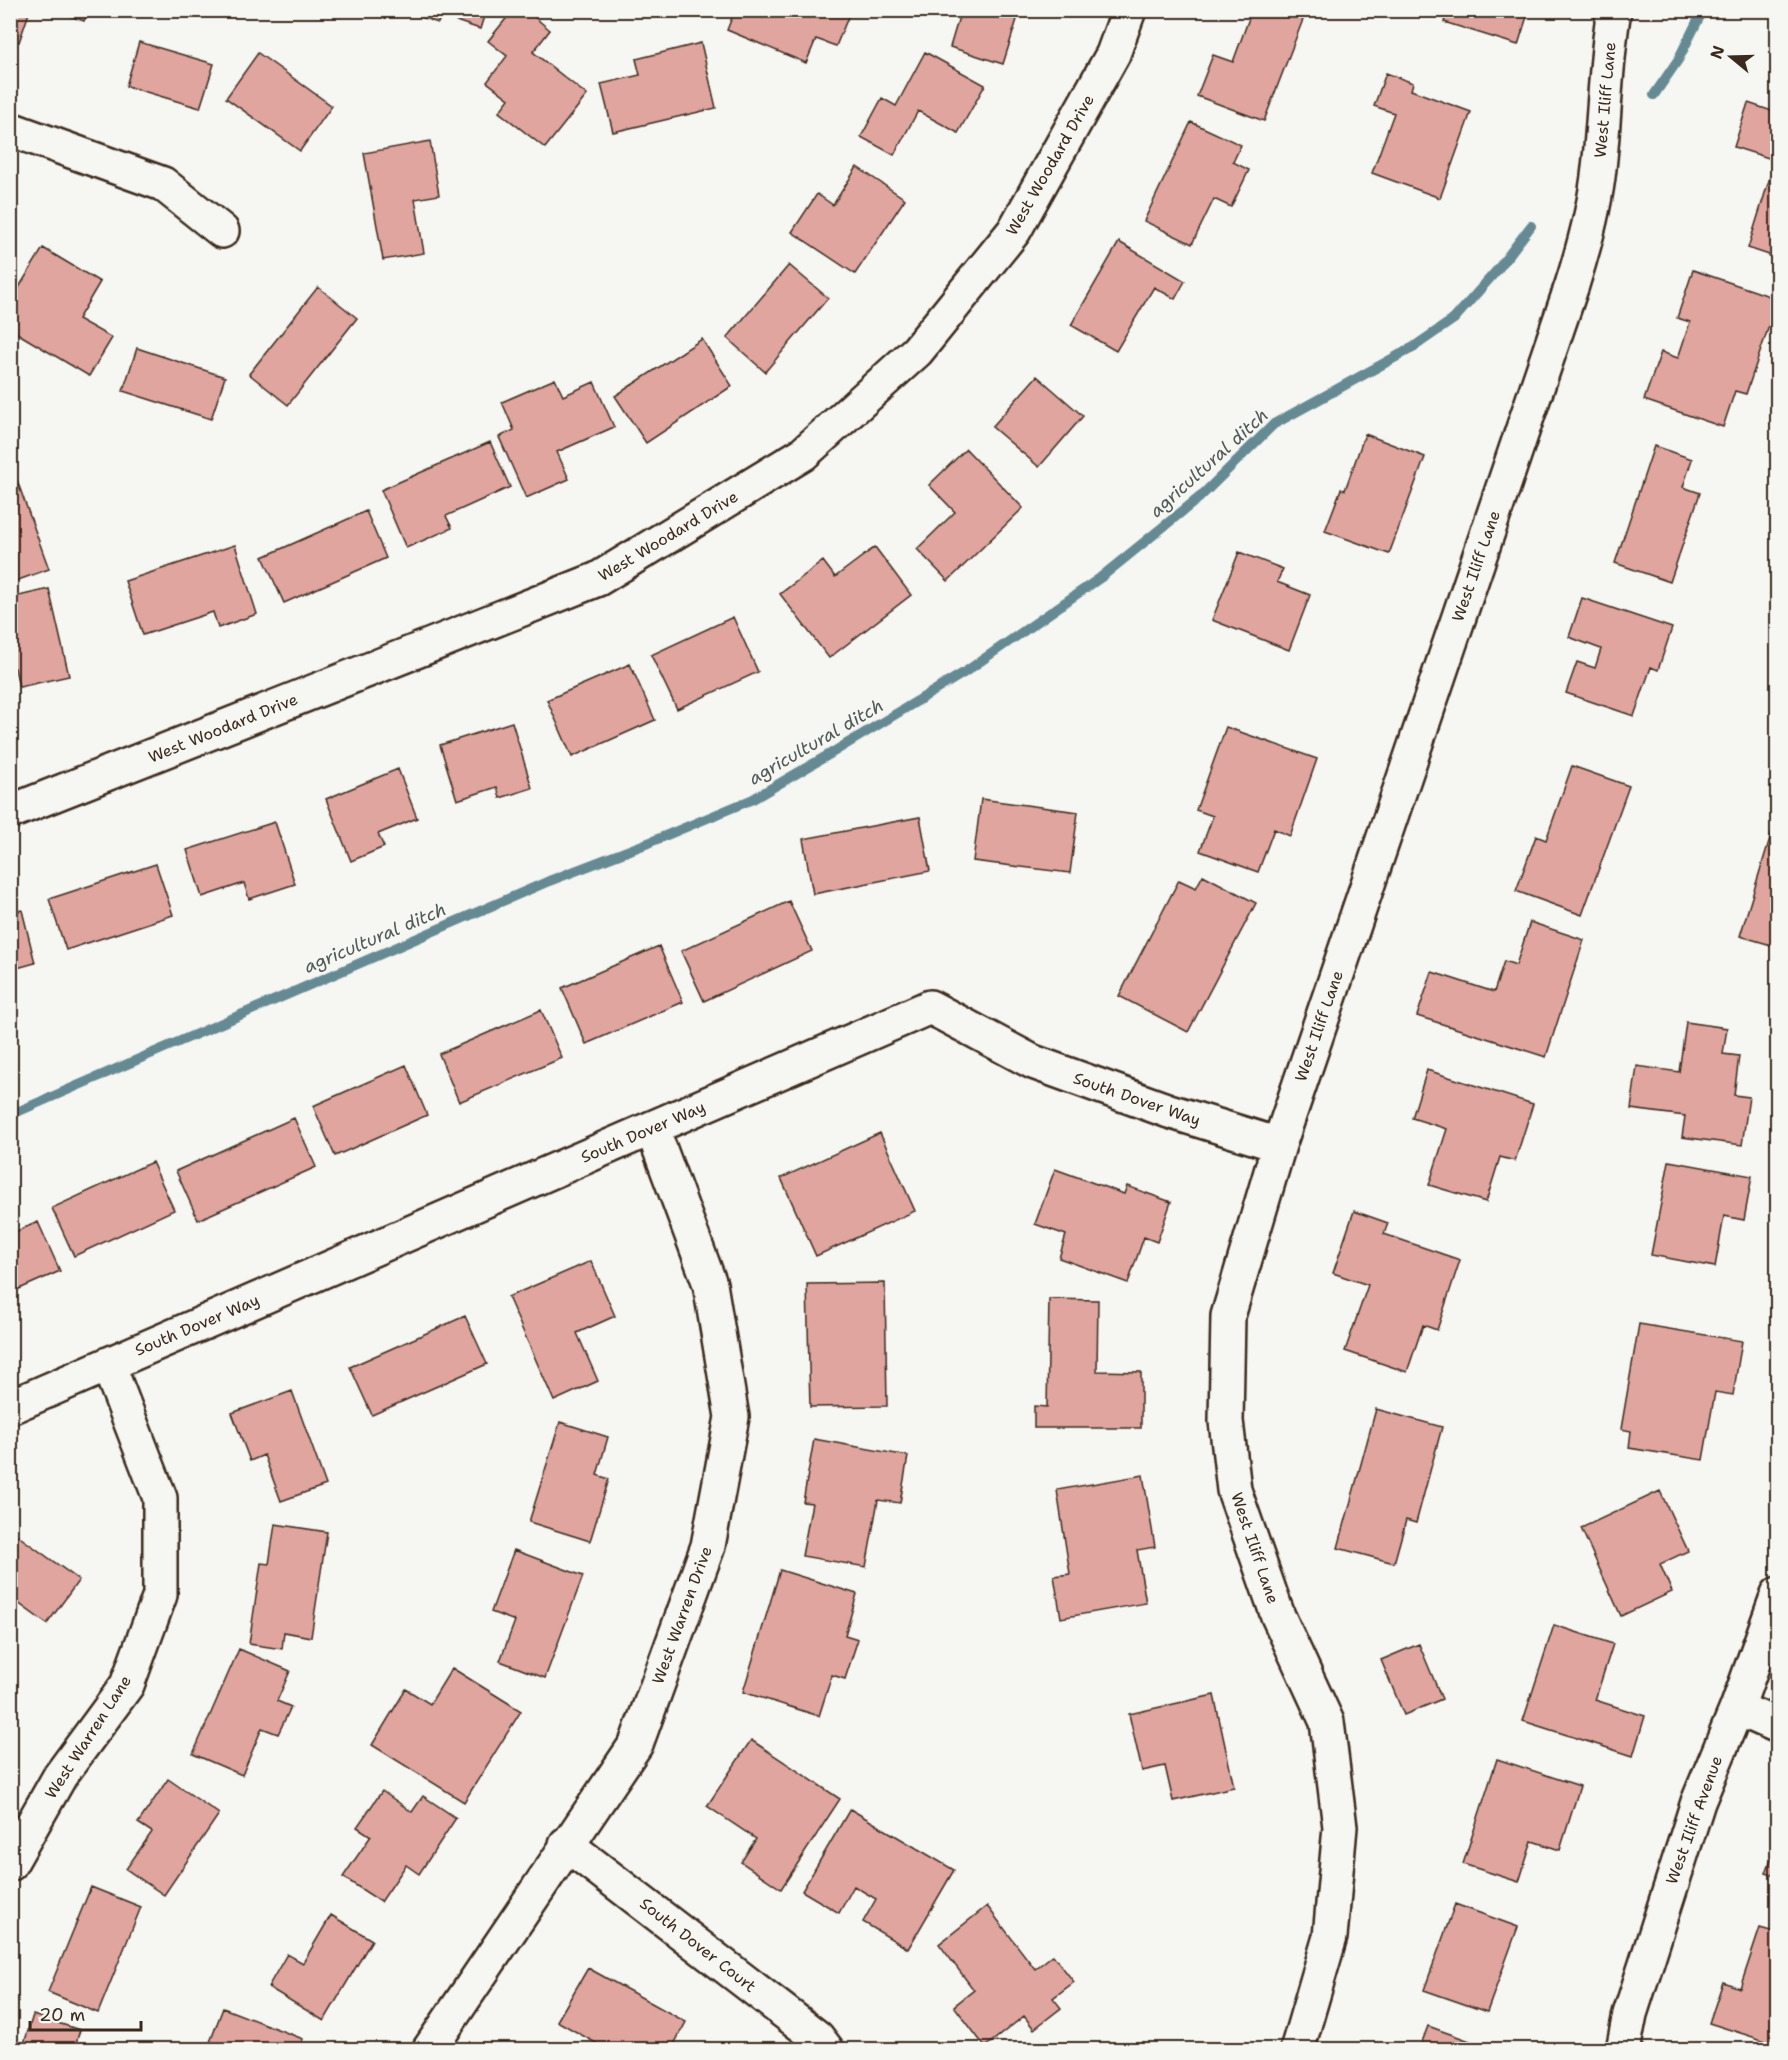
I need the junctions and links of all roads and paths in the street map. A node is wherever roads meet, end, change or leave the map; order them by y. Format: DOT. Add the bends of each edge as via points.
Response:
graph roads {
  1 [pos="1129,10"];
  2 [pos="1614,10"];
  3 [pos="10,129"];
  4 [pos="222,231"];
  5 [pos="10,812"];
  6 [pos="652,1128"];
  7 [pos="1279,1146"];
  8 [pos="108,1364"];
  9 [pos="10,1407"];
  10 [pos="1778,1594"];
  11 [pos="1737,1708"];
  12 [pos="1778,1726"];
  13 [pos="566,1844"];
  14 [pos="10,1863"];
  15 [pos="429,2049"];
  16 [pos="827,2049"];
  17 [pos="1297,2049"];
  18 [pos="1623,2049"];
  1 -- 5 [label="street, West Woodard Drive" via="1113,54 1014,231 917,351 803,453 598,579"];
  2 -- 7 [label="street, West Iliff Lane" via="1593,210 1572,285"];
  3 -- 4 [label="street" via="163,184"];
  6 -- 7 [label="street, South Dover Way" via="930,1007 1033,1062"];
  6 -- 8 [label="street, South Dover Way"];
  6 -- 13 [label="street, West Warren Drive" via="710,1284 732,1417 708,1546 636,1744"];
  7 -- 17 [label="street, West Iliff Lane" via="1228,1316 1226,1421 1234,1490 1278,1616 1327,1722 1340,1827 1330,1937"];
  8 -- 9 [label="street, South Dover Way"];
  8 -- 14 [label="street, West Warren Lane" via="160,1498 160,1595 127,1685 60,1776"];
  10 -- 11 [label="street, West Iliff Avenue"];
  11 -- 12 [label="street"];
  11 -- 18 [label="street, West Iliff Avenue" via="1698,1802 1630,2014"];
  13 -- 15 [label="street, West Warren Drive"];
  13 -- 16 [label="street, South Dover Court" via="817,2037"];
}
